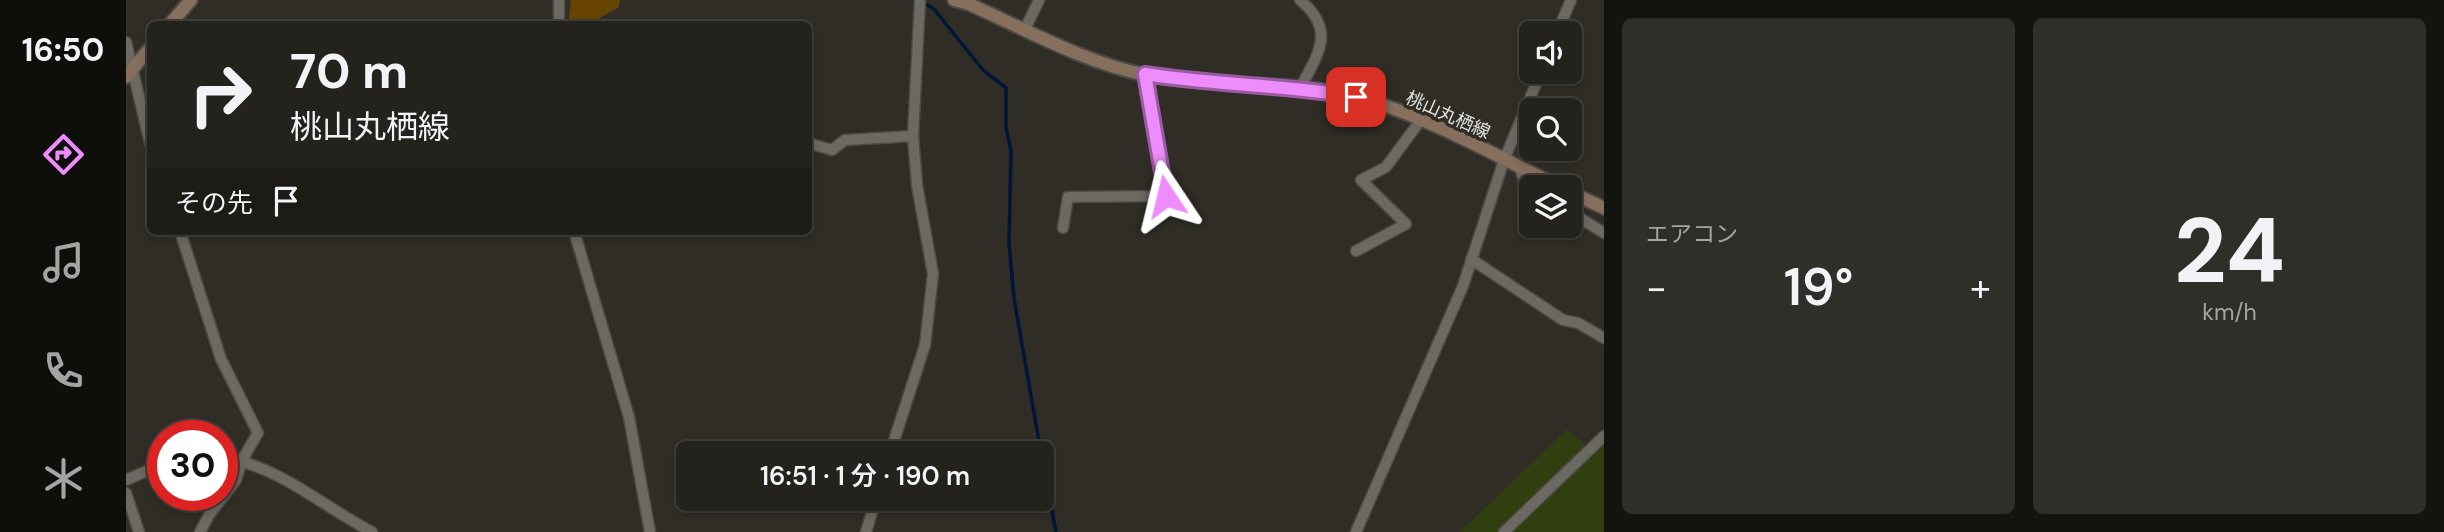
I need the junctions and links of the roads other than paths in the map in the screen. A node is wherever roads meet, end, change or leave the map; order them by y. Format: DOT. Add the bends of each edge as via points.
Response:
graph roads {
  1 [pos="191,0"];
  2 [pos="559,0"];
  3 [pos="920,0"];
  4 [pos="954,0"];
  5 [pos="1039,0"];
  6 [pos="1300,0"];
  7 [pos="1571,0"];
  8 [pos="173,21"];
  9 [pos="559,21"];
  10 [pos="1562,21"];
  11 [pos="1025,29"];
  12 [pos="126,42"];
  13 [pos="147,52"];
  14 [pos="129,73"];
  15 [pos="1145,74"];
  16 [pos="1536,84"];
  17 [pos="1300,88"];
  18 [pos="1420,121"];
  19 [pos="147,133"];
  20 [pos="913,136"];
  21 [pos="812,144"];
  22 [pos="1504,160"];
  23 [pos="1520,168"];
  24 [pos="1522,175"];
  25 [pos="1535,175"];
  26 [pos="1582,197"];
  27 [pos="1604,208"];
  28 [pos="1582,219"];
  29 [pos="1063,228"];
  30 [pos="1604,233"];
  31 [pos="181,235"];
  32 [pos="575,235"];
  33 [pos="1356,251"];
  34 [pos="1471,259"];
  35 [pos="1604,338"];
  36 [pos="1604,436"];
  37 [pos="894,441"];
  38 [pos="238,459"];
  39 [pos="242,460"];
  40 [pos="147,471"];
  41 [pos="126,480"];
  42 [pos="126,493"];
  43 [pos="872,511"];
  44 [pos="139,532"];
  45 [pos="200,532"];
  46 [pos="372,532"];
  47 [pos="650,532"];
  48 [pos="866,532"];
  49 [pos="1356,532"];
  50 [pos="1504,532"];
  1 -- 8 [label="main road"];
  2 -- 9 [label="street"];
  3 -- 20 [label="street"];
  4 -- 11 [label="main road, 桃山丸栖線"];
  5 -- 11 [label="street"];
  6 -- 17 [label="street" via="1320,23 1322,43"];
  7 -- 10 [label="street"];
  11 -- 15 [label="main road, 桃山丸栖線" via="1100,62"];
  12 -- 14 [label="street"];
  13 -- 14 [label="main road"];
  14 -- 19 [label="street"];
  15 -- 17 [label="main road, 桃山丸栖線"];
  15 -- 29 [label="street" via="1166,196 1068,197"];
  16 -- 22 [label="street"];
  17 -- 18 [label="main road, 桃山丸栖線" via="1356,97"];
  18 -- 22 [label="main road, 桃山丸栖線"];
  18 -- 33 [label="street" via="1386,167 1361,180 1406,224"];
  20 -- 21 [label="street" via="845,140 832,150"];
  20 -- 37 [label="street" via="933,274 925,345"];
  22 -- 23 [label="main road, 桃山丸栖線"];
  22 -- 34 [label="street"];
  23 -- 24 [label="street"];
  23 -- 25 [label="main road, 桃山丸栖線"];
  26 -- 27 [label="main road"];
  28 -- 30 [label="street"];
  31 -- 39 [label="street" via="221,359 258,433"];
  32 -- 47 [label="street" via="629,417"];
  34 -- 35 [label="street" via="1563,320"];
  34 -- 49 [label="street"];
  36 -- 50 [label="street"];
  38 -- 39 [label="street"];
  39 -- 45 [label="street" via="236,480"];
  39 -- 46 [label="street" via="275,473"];
  40 -- 41 [label="street"];
  42 -- 44 [label="street"];
  43 -- 48 [label="street"];
}
